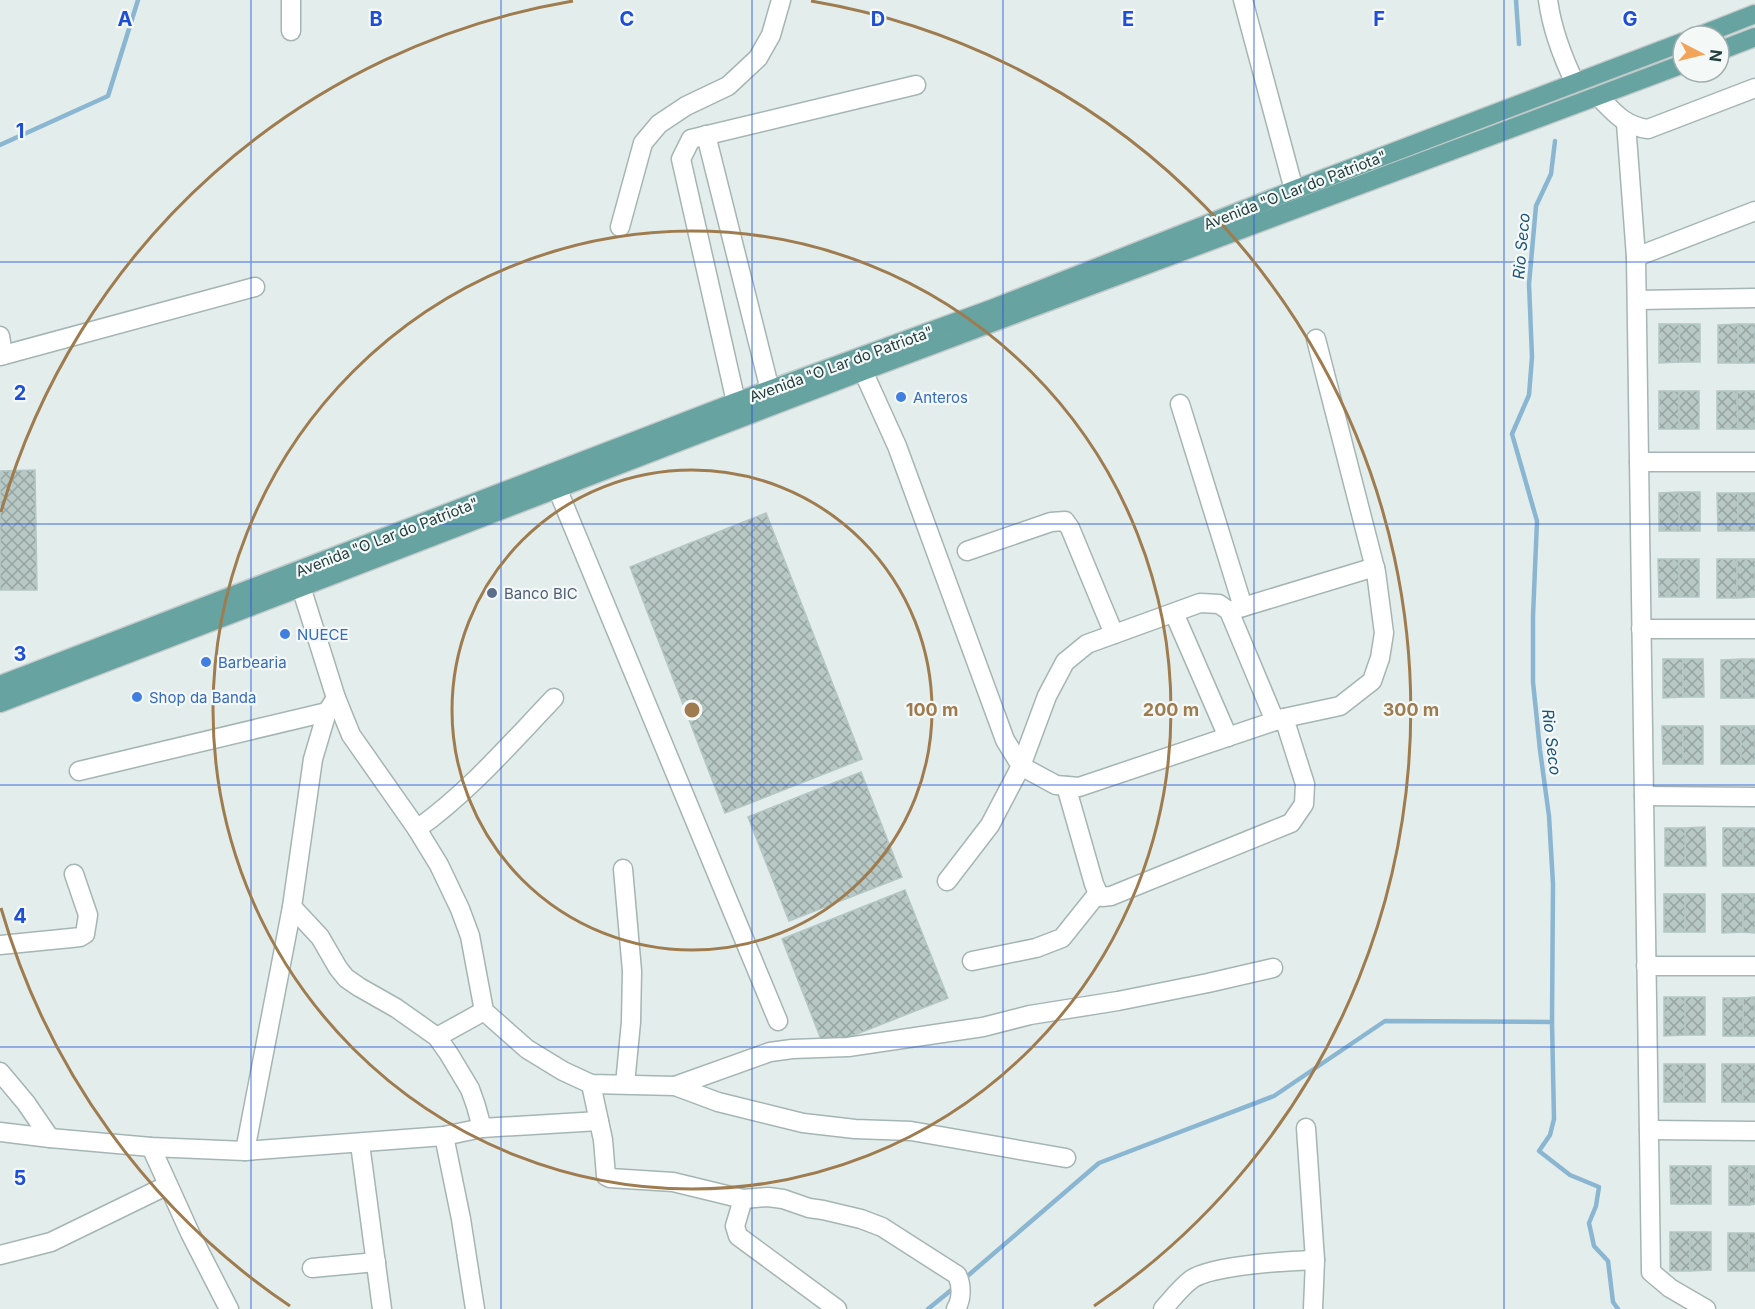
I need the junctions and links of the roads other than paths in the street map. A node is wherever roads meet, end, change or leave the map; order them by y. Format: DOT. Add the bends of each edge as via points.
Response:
graph roads {
  1 [pos="291,0"];
  2 [pos="781,0"];
  3 [pos="1243,0"];
  4 [pos="1548,0"];
  5 [pos="1755,14"];
  6 [pos="1730,24"];
  7 [pos="291,31"];
  8 [pos="1755,37"];
  9 [pos="1731,46"];
  10 [pos="1671,47"];
  11 [pos="1671,69"];
  12 [pos="916,85"];
  13 [pos="1567,86"];
  14 [pos="1755,88"];
  15 [pos="1598,96"];
  16 [pos="1626,123"];
  17 [pos="706,135"];
  18 [pos="1294,190"];
  19 [pos="1755,211"];
  20 [pos="620,227"];
  21 [pos="1636,257"];
  22 [pos="255,286"];
  23 [pos="1755,298"];
  24 [pos="1636,300"];
  25 [pos="0,336"];
  26 [pos="1316,339"];
  27 [pos="2,356"];
  28 [pos="863,371"];
  29 [pos="770,390"];
  30 [pos="736,402"];
  31 [pos="1180,404"];
  32 [pos="1639,462"];
  33 [pos="1755,462"];
  34 [pos="557,488"];
  35 [pos="967,550"];
  36 [pos="1375,567"];
  37 [pos="301,587"];
  38 [pos="1236,609"];
  39 [pos="1174,613"];
  40 [pos="1641,629"];
  41 [pos="1755,629"];
  42 [pos="1114,634"];
  43 [pos="0,685"];
  44 [pos="554,698"];
  45 [pos="0,703"];
  46 [pos="331,705"];
  47 [pos="1279,720"];
  48 [pos="1228,737"];
  49 [pos="1021,766"];
  50 [pos="78,771"];
  51 [pos="1066,786"];
  52 [pos="1644,796"];
  53 [pos="1755,797"];
  54 [pos="417,829"];
  55 [pos="623,869"];
  56 [pos="74,874"];
  57 [pos="947,881"];
  58 [pos="1098,893"];
  59 [pos="292,907"];
  60 [pos="0,945"];
  61 [pos="972,961"];
  62 [pos="1646,966"];
  63 [pos="1755,966"];
  64 [pos="1273,968"];
  65 [pos="484,1011"];
  66 [pos="778,1021"];
  67 [pos="437,1037"];
  68 [pos="0,1072"];
  69 [pos="625,1083"];
  70 [pos="591,1084"];
  71 [pos="675,1086"];
  72 [pos="599,1121"];
  73 [pos="482,1128"];
  74 [pos="1306,1128"];
  75 [pos="1649,1130"];
  76 [pos="1755,1131"];
  77 [pos="0,1132"];
  78 [pos="444,1136"];
  79 [pos="50,1138"];
  80 [pos="360,1144"];
  81 [pos="151,1147"];
  82 [pos="245,1152"];
  83 [pos="1066,1158"];
  84 [pos="168,1185"];
  85 [pos="743,1199"];
  86 [pos="0,1255"];
  87 [pos="1316,1260"];
  88 [pos="376,1262"];
  89 [pos="312,1268"];
  90 [pos="229,1309"];
  91 [pos="382,1309"];
  92 [pos="476,1309"];
  93 [pos="837,1309"];
  94 [pos="956,1309"];
  95 [pos="1163,1309"];
  96 [pos="1313,1309"];
  97 [pos="1706,1309"];
  1 -- 7 [label="street"];
  2 -- 20 [label="street" via="771,35 758,58 728,86 659,124 643,143"];
  3 -- 18 [label="street"];
  4 -- 13 [label="street"];
  5 -- 6 [label="main road"];
  8 -- 9 [label="main road"];
  10 -- 13 [label="main road, Avenida \"O Lar do Patriota\""];
  11 -- 15 [label="main road, Avenida \"O Lar do Patriota\""];
  12 -- 17 [label="street"];
  13 -- 18 [label="main road, Avenida \"O Lar do Patriota\""];
  14 -- 16 [label="street" via="1648,129"];
  15 -- 16 [label="street"];
  15 -- 28 [label="main road, Avenida \"O Lar do Patriota\""];
  16 -- 21 [label="street"];
  17 -- 29 [label="street"];
  17 -- 30 [label="street" via="691,139 681,159"];
  18 -- 29 [label="main road, Avenida \"O Lar do Patriota\"" via="994,308"];
  19 -- 21 [label="street"];
  21 -- 24 [label="street"];
  22 -- 27 [label="street"];
  23 -- 24 [label="street"];
  24 -- 32 [label="street"];
  25 -- 27 [label="street"];
  26 -- 36 [label="street"];
  28 -- 34 [label="main road, Avenida \"O Lar do Patriota\""];
  28 -- 49 [label="street" via="897,446 1005,740"];
  29 -- 30 [label="main road, Avenida \"O Lar do Patriota\""];
  30 -- 43 [label="main road, Avenida \"O Lar do Patriota\""];
  31 -- 38 [label="street"];
  32 -- 33 [label="street"];
  32 -- 40 [label="street"];
  34 -- 37 [label="main road, Avenida \"O Lar do Patriota\""];
  34 -- 66 [label="street"];
  35 -- 42 [label="street" via="1065,520"];
  36 -- 38 [label="street"];
  36 -- 47 [label="street" via="1384,633 1372,681 1340,706"];
  37 -- 45 [label="main road, Avenida \"O Lar do Patriota\""];
  37 -- 46 [label="street"];
  38 -- 39 [label="street" via="1200,603"];
  38 -- 47 [label="street"];
  39 -- 42 [label="street"];
  39 -- 48 [label="street"];
  40 -- 41 [label="street"];
  40 -- 52 [label="street"];
  42 -- 49 [label="street" via="1087,644 1065,662 1047,696"];
  44 -- 54 [label="street" via="461,794"];
  46 -- 50 [label="street"];
  46 -- 54 [label="street"];
  46 -- 59 [label="street" via="313,759"];
  47 -- 48 [label="street"];
  47 -- 58 [label="street" via="1305,784 1304,804 1291,823 1111,896"];
  48 -- 51 [label="street" via="1079,787"];
  49 -- 51 [label="street" via="1056,785"];
  49 -- 57 [label="street" via="990,825"];
  51 -- 58 [label="street"];
  52 -- 53 [label="street"];
  52 -- 62 [label="street"];
  54 -- 65 [label="street" via="439,866 470,936"];
  55 -- 69 [label="street" via="632,971"];
  56 -- 60 [label="street" via="88,915 85,934 71,939"];
  58 -- 61 [label="street" via="1062,938 1036,948"];
  59 -- 67 [label="street" via="320,937 346,978"];
  59 -- 82 [label="street"];
  62 -- 63 [label="street"];
  62 -- 75 [label="street"];
  64 -- 71 [label="street" via="983,1027 848,1047 770,1052"];
  65 -- 67 [label="street"];
  65 -- 70 [label="street" via="527,1049"];
  67 -- 73 [label="street" via="470,1089"];
  68 -- 79 [label="street"];
  69 -- 70 [label="street"];
  69 -- 71 [label="street"];
  70 -- 72 [label="street"];
  71 -- 83 [label="street" via="718,1102 803,1123 911,1131"];
  72 -- 73 [label="street"];
  72 -- 85 [label="street" via="606,1176 673,1182"];
  73 -- 78 [label="street"];
  74 -- 87 [label="street"];
  75 -- 76 [label="street"];
  75 -- 97 [label="street" via="1651,1272"];
  77 -- 79 [label="street"];
  78 -- 80 [label="street"];
  78 -- 92 [label="street"];
  79 -- 81 [label="street"];
  80 -- 82 [label="street"];
  80 -- 88 [label="street"];
  81 -- 82 [label="street"];
  81 -- 84 [label="street"];
  84 -- 86 [label="street" via="51,1242"];
  84 -- 90 [label="street"];
  85 -- 93 [label="street" via="735,1226 738,1236"];
  85 -- 94 [label="street" via="783,1199 882,1227 957,1275 961,1292"];
  87 -- 95 [label="street" via="1220,1270 1194,1278"];
  87 -- 96 [label="street"];
  88 -- 89 [label="street"];
  88 -- 91 [label="street"];
}
